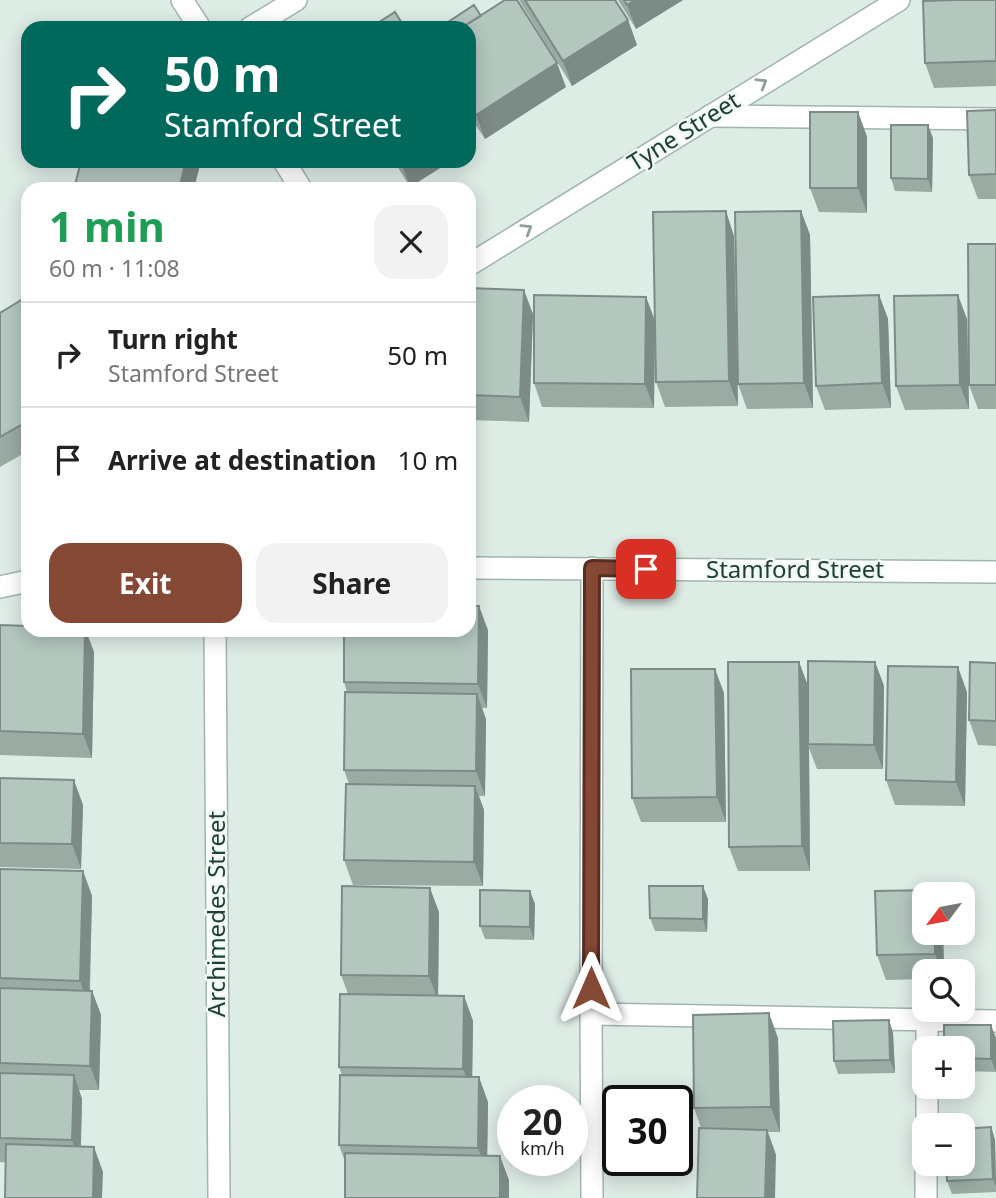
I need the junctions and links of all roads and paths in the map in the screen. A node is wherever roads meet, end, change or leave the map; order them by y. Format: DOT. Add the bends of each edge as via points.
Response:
graph roads {
  1 [pos="182,0"];
  2 [pos="296,0"];
  3 [pos="899,0"];
  4 [pos="196,21"];
  5 [pos="262,21"];
  6 [pos="710,116"];
  7 [pos="996,119"];
  8 [pos="476,261"];
  9 [pos="476,568"];
  10 [pos="592,568"];
  11 [pos="996,572"];
  12 [pos="21,582"];
  13 [pos="0,587"];
  14 [pos="215,637"];
  15 [pos="591,1014"];
  16 [pos="912,1021"];
  17 [pos="975,1021"];
  18 [pos="996,1021"];
  19 [pos="926,1176"];
  20 [pos="219,1198"];
  21 [pos="592,1198"];
  22 [pos="926,1198"];
  1 -- 4 [label="street"];
  2 -- 5 [label="street"];
  6 -- 3 [label="street, Tyne Street, one-way"];
  6 -- 7 [label="street"];
  8 -- 6 [label="street, Tyne Street, one-way"];
  9 -- 10 [label="street, Stamford Street"];
  10 -- 11 [label="street, Stamford Street"];
  10 -- 15 [label="street"];
  12 -- 13 [label="street"];
  14 -- 20 [label="street, Archimedes Street"];
  15 -- 16 [label="street"];
  15 -- 21 [label="street"];
  17 -- 18 [label="street"];
  19 -- 22 [label="street"];
}
